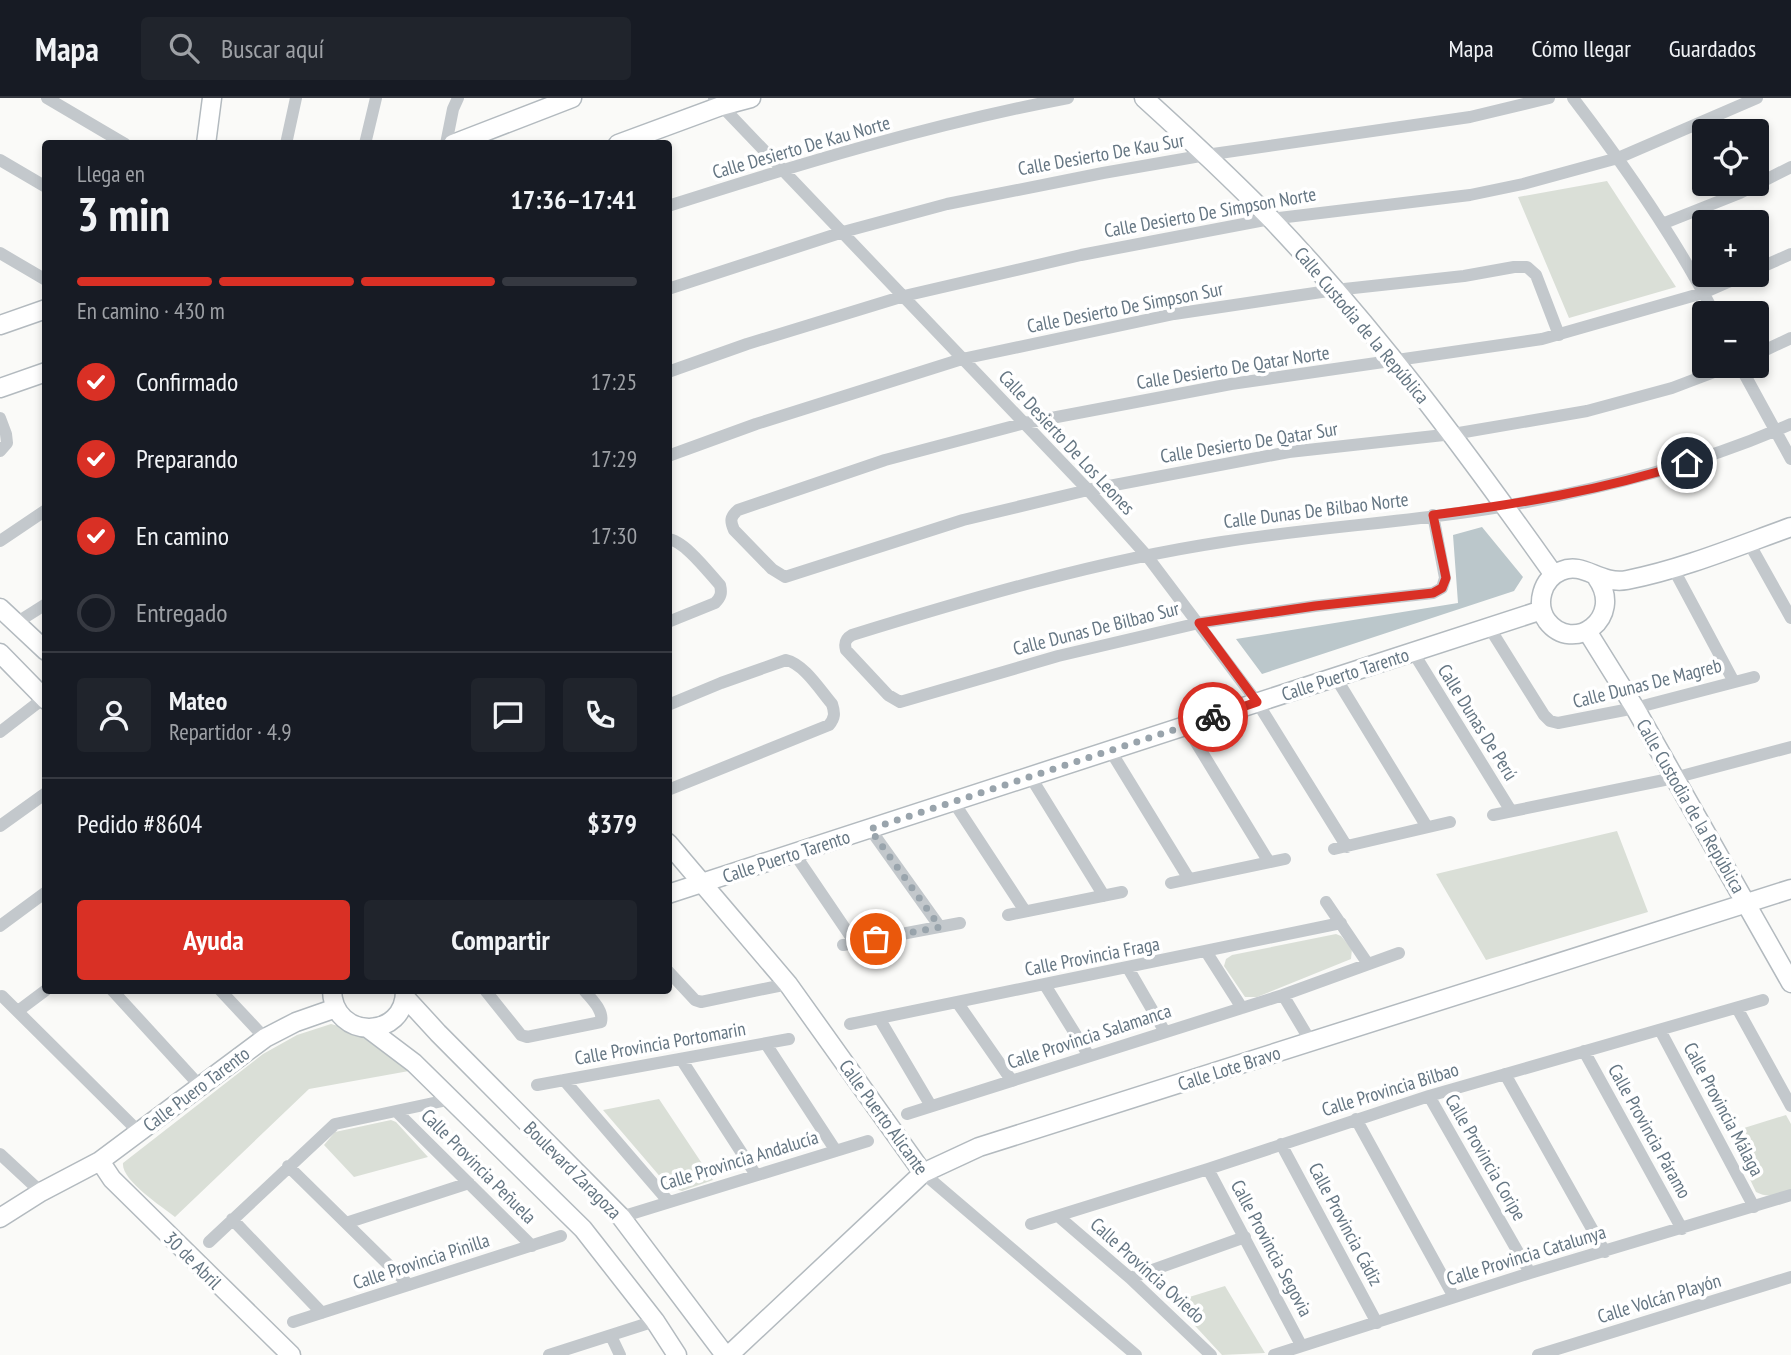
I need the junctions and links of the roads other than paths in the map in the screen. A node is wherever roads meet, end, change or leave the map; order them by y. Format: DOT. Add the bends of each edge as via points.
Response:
graph roads {
  1 [pos="47,98"];
  2 [pos="296,98"];
  3 [pos="376,98"];
  4 [pos="458,98"];
  5 [pos="572,98"];
  6 [pos="751,98"];
  7 [pos="1068,98"];
  8 [pos="1144,98"];
  9 [pos="1549,98"];
  10 [pos="1573,98"];
  11 [pos="1757,98"];
  12 [pos="208,100"];
  13 [pos="718,102"];
  14 [pos="543,104"];
  15 [pos="118,140"];
  16 [pos="206,140"];
  17 [pos="287,140"];
  18 [pos="366,140"];
  19 [pos="447,140"];
  20 [pos="462,140"];
  21 [pos="628,140"];
  22 [pos="1206,155"];
  23 [pos="1618,158"];
  24 [pos="0,160"];
  25 [pos="1791,167"];
  26 [pos="781,169"];
  27 [pos="42,185"];
  28 [pos="672,205"];
  29 [pos="1270,219"];
  30 [pos="1662,224"];
  31 [pos="843,232"];
  32 [pos="0,253"];
  33 [pos="1791,254"];
  34 [pos="1769,264"];
  35 [pos="42,278"];
  36 [pos="1717,287"];
  37 [pos="672,288"];
  38 [pos="1335,290"];
  39 [pos="1703,293"];
  40 [pos="904,296"];
  41 [pos="1707,301"];
  42 [pos="42,310"];
  43 [pos="0,325"];
  44 [pos="1559,335"];
  45 [pos="1791,338"];
  46 [pos="1769,348"];
  47 [pos="962,359"];
  48 [pos="1395,362"];
  49 [pos="672,371"];
  50 [pos="42,373"];
  51 [pos="1698,378"];
  52 [pos="1747,378"];
  53 [pos="0,388"];
  54 [pos="0,418"];
  55 [pos="1025,423"];
  56 [pos="1791,424"];
  57 [pos="1776,430"];
  58 [pos="1453,434"];
  59 [pos="0,450"];
  60 [pos="672,455"];
  61 [pos="1791,459"];
  62 [pos="1088,490"];
  63 [pos="1505,506"];
  64 [pos="42,513"];
  65 [pos="1433,515"];
  66 [pos="1791,527"];
  67 [pos="672,539"];
  68 [pos="0,541"];
  69 [pos="1749,542"];
  70 [pos="1147,556"];
  71 [pos="1672,568"];
  72 [pos="1651,574"];
  73 [pos="778,575"];
  74 [pos="1554,575"];
  75 [pos="1597,578"];
  76 [pos="42,607"];
  77 [pos="0,608"];
  78 [pos="1542,610"];
  79 [pos="1603,615"];
  80 [pos="1791,618"];
  81 [pos="672,620"];
  82 [pos="16,623"];
  83 [pos="1199,623"];
  84 [pos="1489,627"];
  85 [pos="1587,631"];
  86 [pos="846,638"];
  87 [pos="42,648"];
  88 [pos="1413,652"];
  89 [pos="0,653"];
  90 [pos="1754,677"];
  91 [pos="1336,678"];
  92 [pos="1734,681"];
  93 [pos="42,696"];
  94 [pos="42,701"];
  95 [pos="1257,702"];
  96 [pos="672,703"];
  97 [pos="1635,708"];
  98 [pos="1186,726"];
  99 [pos="0,732"];
  100 [pos="1791,747"];
  101 [pos="1110,750"];
  102 [pos="1030,776"];
  103 [pos="1674,779"];
  104 [pos="672,788"];
  105 [pos="42,796"];
  106 [pos="953,801"];
  107 [pos="1511,811"];
  108 [pos="1493,815"];
  109 [pos="1450,822"];
  110 [pos="0,826"];
  111 [pos="1427,827"];
  112 [pos="870,829"];
  113 [pos="672,848"];
  114 [pos="794,853"];
  115 [pos="1285,859"];
  116 [pos="1269,862"];
  117 [pos="1189,879"];
  118 [pos="703,883"];
  119 [pos="1171,883"];
  120 [pos="1791,889"];
  121 [pos="1122,892"];
  122 [pos="672,893"];
  123 [pos="42,895"];
  124 [pos="1104,896"];
  125 [pos="1326,902"];
  126 [pos="1746,904"];
  127 [pos="1025,911"];
  128 [pos="1008,915"];
  129 [pos="960,923"];
  130 [pos="1341,923"];
  131 [pos="0,926"];
  132 [pos="940,927"];
  133 [pos="1207,953"];
  134 [pos="1399,953"];
  135 [pos="1368,964"];
  136 [pos="1128,968"];
  137 [pos="672,975"];
  138 [pos="1791,983"];
  139 [pos="788,984"];
  140 [pos="1045,985"];
  141 [pos="42,993"];
  142 [pos="116,994"];
  143 [pos="224,994"];
  144 [pos="405,994"];
  145 [pos="488,994"];
  146 [pos="587,994"];
  147 [pos="1283,995"];
  148 [pos="2,996"];
  149 [pos="334,999"];
  150 [pos="1763,1000"];
  151 [pos="957,1002"];
  152 [pos="1242,1008"];
  153 [pos="1737,1008"];
  154 [pos="18,1012"];
  155 [pos="879,1018"];
  156 [pos="849,1024"];
  157 [pos="369,1029"];
  158 [pos="1660,1030"];
  159 [pos="1165,1032"];
  160 [pos="265,1038"];
  161 [pos="789,1039"];
  162 [pos="1311,1042"];
  163 [pos="766,1044"];
  164 [pos="1584,1051"];
  165 [pos="1089,1056"];
  166 [pos="681,1059"];
  167 [pos="1505,1074"];
  168 [pos="564,1080"];
  169 [pos="1012,1081"];
  170 [pos="537,1085"];
  171 [pos="200,1086"];
  172 [pos="1429,1096"];
  173 [pos="452,1099"];
  174 [pos="931,1106"];
  175 [pos="1791,1106"];
  176 [pos="398,1113"];
  177 [pos="907,1114"];
  178 [pos="1356,1119"];
  179 [pos="139,1132"];
  180 [pos="868,1141"];
  181 [pos="1281,1144"];
  182 [pos="835,1151"];
  183 [pos="0,1154"];
  184 [pos="100,1161"];
  185 [pos="288,1166"];
  186 [pos="1208,1169"];
  187 [pos="923,1173"];
  188 [pos="756,1175"];
  189 [pos="469,1183"];
  190 [pos="41,1192"];
  191 [pos="1791,1195"];
  192 [pos="669,1202"];
  193 [pos="1754,1207"];
  194 [pos="1058,1216"];
  195 [pos="621,1217"];
  196 [pos="0,1218"];
  197 [pos="232,1219"];
  198 [pos="346,1223"];
  199 [pos="1031,1224"];
  200 [pos="1682,1229"];
  201 [pos="561,1236"];
  202 [pos="1245,1237"];
  203 [pos="209,1241"];
  204 [pos="532,1246"];
  205 [pos="1605,1252"];
  206 [pos="1530,1273"];
  207 [pos="1130,1278"];
  208 [pos="1791,1278"];
  209 [pos="409,1285"];
  210 [pos="1454,1297"];
  211 [pos="322,1313"];
  212 [pos="654,1321"];
  213 [pos="293,1322"];
  214 [pos="1377,1322"];
  215 [pos="611,1336"];
  216 [pos="1301,1345"];
  217 [pos="1560,1352"];
  218 [pos="291,1355"];
  219 [pos="549,1355"];
  220 [pos="620,1355"];
  221 [pos="677,1355"];
  222 [pos="727,1355"];
  223 [pos="1136,1355"];
  224 [pos="1211,1355"];
  225 [pos="1273,1355"];
  226 [pos="1538,1355"];
  1 -- 15 [label="street"];
  2 -- 17 [label="street"];
  3 -- 18 [label="street"];
  4 -- 19 [label="street"];
  5 -- 14 [label="street"];
  6 -- 13 [label="street"];
  7 -- 26 [label="street, Calle Desierto De Kau Norte"];
  8 -- 22 [label="street, Calle Custodia de la República"];
  9 -- 22 [label="street, Calle Desierto De Kau Sur" via="1435,123"];
  10 -- 23 [label="street"];
  11 -- 23 [label="street, Calle Desierto De Simpson Norte"];
  12 -- 16 [label="street"];
  13 -- 21 [label="street"];
  13 -- 26 [label="street, Calle Desierto De Los Leones"];
  14 -- 20 [label="street"];
  22 -- 29 [label="street, Calle Custodia de la República"];
  22 -- 31 [label="street, Calle Desierto De Kau Sur" via="970,199"];
  23 -- 29 [label="street, Calle Desierto De Simpson Norte" via="1496,190"];
  23 -- 30 [label="street"];
  24 -- 27 [label="street"];
  25 -- 30 [label="street"];
  26 -- 28 [label="street, Calle Desierto De Kau Norte"];
  26 -- 31 [label="street, Calle Desierto De Los Leones"];
  29 -- 38 [label="street, Calle Custodia de la República"];
  29 -- 40 [label="street, Calle Desierto De Simpson Norte" via="1081,254"];
  30 -- 39 [label="street"];
  31 -- 37 [label="street, Calle Desierto De Kau Sur"];
  31 -- 40 [label="street, Calle Desierto De Los Leones"];
  32 -- 35 [label="street"];
  33 -- 34 [label="street"];
  36 -- 39 [label="street, Calle Desierto De Qatar Norte"];
  38 -- 44 [label="street, Calle Desierto De Simpson Sur" via="1527,267 1536,275"];
  38 -- 47 [label="street, Calle Desierto De Simpson Sur" via="1174,314"];
  38 -- 48 [label="street, Calle Custodia de la República"];
  39 -- 41 [label="street"];
  39 -- 44 [label="street, Calle Desierto De Qatar Norte"];
  40 -- 47 [label="street, Calle Desierto De Los Leones"];
  40 -- 49 [label="street, Calle Desierto De Simpson Norte"];
  42 -- 43 [label="street"];
  44 -- 48 [label="street, Calle Desierto De Qatar Norte"];
  45 -- 46 [label="street"];
  47 -- 55 [label="street, Calle Desierto De Los Leones"];
  47 -- 60 [label="street, Calle Desierto De Simpson Sur"];
  48 -- 55 [label="street, Calle Desierto De Qatar Norte" via="1231,384"];
  48 -- 58 [label="street, Calle Custodia de la República"];
  50 -- 53 [label="street"];
  51 -- 58 [label="street, Calle Desierto De Qatar Sur" via="1587,411"];
  52 -- 57 [label="street"];
  54 -- 59 [label="street" via="7,443"];
  55 -- 62 [label="street, Calle Desierto De Los Leones"];
  55 -- 73 [label="street, Calle Desierto De Qatar Norte" via="885,460 738,510 732,515 734,530"];
  56 -- 57 [label="street, Calle Dunas De Bilbao Norte"];
  57 -- 61 [label="street"];
  57 -- 63 [label="street, Calle Dunas De Bilbao Norte" via="1661,472"];
  58 -- 62 [label="street, Calle Desierto De Qatar Sur" via="1289,452"];
  58 -- 63 [label="street, Calle Custodia de la República"];
  62 -- 70 [label="street, Calle Desierto De Los Leones"];
  62 -- 73 [label="street, Calle Desierto De Qatar Sur" via="963,520 793,575"];
  63 -- 65 [label="street, Calle Dunas De Bilbao Norte"];
  63 -- 74 [label="street, Calle Custodia de la República"];
  64 -- 68 [label="street"];
  65 -- 70 [label="street, Calle Dunas De Bilbao Norte" via="1308,529"];
  65 -- 83 [label="street, Calle Dunas De Bilbao Sur" via="1446,578 1438,591"];
  66 -- 69 [label="street"];
  67 -- 81 [label="street" via="720,585 715,603"];
  69 -- 71 [label="street"];
  69 -- 80 [label="street"];
  70 -- 83 [label="street, Calle Desierto De Los Leones"];
  70 -- 86 [label="street, Calle Dunas De Bilbao Norte" via="972,598"];
  71 -- 72 [label="street"];
  71 -- 92 [label="street"];
  72 -- 75 [label="street" via="1620,581"];
  72 -- 79 [label="street" via="1620,595"];
  74 -- 75 [label="street" via="1572,569"];
  74 -- 78 [label="street" via="1542,591"];
  75 -- 79 [label="street" via="1606,596"];
  76 -- 82 [label="street"];
  77 -- 82 [label="street"];
  78 -- 84 [label="street, Calle Puerto Tarento"];
  78 -- 85 [label="street" via="1547,620 1565,633"];
  79 -- 85 [label="street"];
  82 -- 87 [label="street"];
  83 -- 86 [label="street, Calle Dunas De Bilbao Sur" via="1035,662 900,702 846,650"];
  83 -- 95 [label="street, Calle Desierto De Los Leones"];
  84 -- 88 [label="street, Calle Puerto Tarento"];
  84 -- 97 [label="street, Calle Dunas De Magreb" via="1550,720 1568,722"];
  85 -- 97 [label="street, Calle Custodia de la República"];
  88 -- 91 [label="street, Calle Puerto Tarento"];
  88 -- 107 [label="street, Calle Dunas De Perú"];
  89 -- 93 [label="street"];
  90 -- 92 [label="street, Calle Dunas De Magreb"];
  91 -- 95 [label="street, Calle Puerto Tarento"];
  91 -- 111 [label="street"];
  92 -- 97 [label="street, Calle Dunas De Magreb"];
  94 -- 99 [label="street"];
  95 -- 98 [label="street, Calle Puerto Tarento"];
  95 -- 111 [label="street, Calle Desierto De Los Leones" via="1341,848"];
  96 -- 104 [label="street" via="786,660 800,668 835,711 828,725"];
  97 -- 103 [label="street, Calle Custodia de la República"];
  98 -- 101 [label="street, Calle Puerto Tarento"];
  98 -- 116 [label="street"];
  100 -- 103 [label="street"];
  101 -- 102 [label="street, Calle Puerto Tarento"];
  101 -- 117 [label="street"];
  102 -- 106 [label="street, Calle Puerto Tarento"];
  102 -- 124 [label="street"];
  103 -- 107 [label="street"];
  103 -- 126 [label="street, Calle Custodia de la República"];
  105 -- 110 [label="street"];
  106 -- 112 [label="street, Calle Puerto Tarento"];
  106 -- 127 [label="street"];
  107 -- 108 [label="street"];
  109 -- 111 [label="street"];
  112 -- 114 [label="street, Calle Puerto Tarento"];
  112 -- 132 [label="street"];
  113 -- 118 [label="street, Calle Puerto Alicante"];
  114 -- 118 [label="street, Calle Puerto Tarento"];
  114 -- 132 [label="street" via="849,944"];
  115 -- 116 [label="street"];
  116 -- 117 [label="street"];
  117 -- 119 [label="street"];
  118 -- 122 [label="street, Calle Puerto Tarento"];
  118 -- 139 [label="street, Calle Puerto Alicante"];
  120 -- 126 [label="street, Calle Lote Bravo"];
  121 -- 124 [label="street"];
  123 -- 131 [label="street"];
  124 -- 127 [label="street"];
  125 -- 130 [label="street"];
  126 -- 138 [label="street, Calle Custodia de la República"];
  126 -- 162 [label="street, Calle Lote Bravo"];
  127 -- 128 [label="street"];
  129 -- 132 [label="street"];
  130 -- 133 [label="street, Calle Provincia Fraga"];
  130 -- 135 [label="street"];
  133 -- 136 [label="street, Calle Provincia Fraga"];
  133 -- 152 [label="street"];
  134 -- 135 [label="street, Calle Provincia Salamanca"];
  135 -- 147 [label="street, Calle Provincia Salamanca"];
  136 -- 140 [label="street, Calle Provincia Fraga"];
  136 -- 159 [label="street"];
  137 -- 139 [label="street" via="695,1000 706,1002"];
  139 -- 187 [label="street, Calle Puerto Alicante"];
  140 -- 151 [label="street, Calle Provincia Fraga"];
  140 -- 165 [label="street"];
  141 -- 154 [label="street"];
  142 -- 171 [label="street"];
  143 -- 160 [label="street"];
  144 -- 157 [label="street" via="392,1020"];
  144 -- 195 [label="street, Boulevard Zaragoza" via="456,1052"];
  145 -- 146 [label="street" via="527,1037 601,1022 600,1011"];
  147 -- 152 [label="street, Calle Provincia Salamanca"];
  147 -- 162 [label="street"];
  148 -- 154 [label="street"];
  149 -- 157 [label="street, Boulevard Zaragoza" via="342,1017"];
  149 -- 160 [label="street, Calle Puero Tarento"];
  150 -- 153 [label="street, Calle Provincia Bilbao"];
  151 -- 155 [label="street, Calle Provincia Fraga"];
  151 -- 169 [label="street"];
  152 -- 159 [label="street, Calle Provincia Salamanca"];
  153 -- 158 [label="street, Calle Provincia Bilbao"];
  153 -- 175 [label="street"];
  154 -- 179 [label="street"];
  155 -- 156 [label="street, Calle Provincia Fraga"];
  155 -- 174 [label="street"];
  157 -- 173 [label="street, Boulevard Zaragoza"];
  158 -- 164 [label="street, Calle Provincia Bilbao"];
  158 -- 193 [label="street, Calle Provincia Málaga"];
  159 -- 165 [label="street, Calle Provincia Salamanca"];
  160 -- 171 [label="street, Calle Puero Tarento"];
  161 -- 163 [label="street, Calle Provincia Portomarin"];
  162 -- 187 [label="street, Calle Lote Bravo" via="979,1147"];
  163 -- 166 [label="street, Calle Provincia Portomarin"];
  163 -- 182 [label="street"];
  164 -- 167 [label="street, Calle Provincia Bilbao"];
  164 -- 200 [label="street, Calle Provincia Páramo"];
  165 -- 169 [label="street, Calle Provincia Salamanca"];
  166 -- 168 [label="street, Calle Provincia Portomarin"];
  166 -- 188 [label="street"];
  167 -- 172 [label="street, Calle Provincia Bilbao"];
  167 -- 205 [label="street"];
  168 -- 170 [label="street, Calle Provincia Portomarin"];
  168 -- 192 [label="street"];
  169 -- 174 [label="street, Calle Provincia Salamanca"];
  171 -- 179 [label="street, Calle Puero Tarento"];
  172 -- 178 [label="street, Calle Provincia Bilbao"];
  172 -- 206 [label="street, Calle Provincia Coripe"];
  173 -- 176 [label="street"];
  173 -- 212 [label="street, Boulevard Zaragoza" via="583,1229"];
  174 -- 177 [label="street, Calle Provincia Salamanca"];
  176 -- 185 [label="street" via="335,1124"];
  176 -- 189 [label="street, Calle Provincia Peñuela"];
  178 -- 181 [label="street, Calle Provincia Bilbao"];
  178 -- 210 [label="street"];
  179 -- 184 [label="street, Calle Puero Tarento"];
  180 -- 182 [label="street, Calle Provincia Andalucía"];
  181 -- 186 [label="street, Calle Provincia Bilbao"];
  181 -- 214 [label="street, Calle Provincia Cádiz"];
  182 -- 188 [label="street, Calle Provincia Andalucía"];
  183 -- 190 [label="street"];
  184 -- 190 [label="street"];
  184 -- 218 [label="street, 30 de Abril" via="112,1179"];
  185 -- 197 [label="street"];
  185 -- 198 [label="street"];
  186 -- 194 [label="street, Calle Provincia Bilbao"];
  186 -- 202 [label="street, Calle Provincia Segovia"];
  187 -- 222 [label="street, Calle Lote Bravo"];
  187 -- 223 [label="street, Calle Puerto Alicante"];
  188 -- 192 [label="street, Calle Provincia Andalucía"];
  189 -- 198 [label="street"];
  189 -- 204 [label="street, Calle Provincia Peñuela"];
  190 -- 196 [label="street"];
  191 -- 193 [label="street, Calle Provincia Catalunya"];
  192 -- 195 [label="street, Calle Provincia Andalucía"];
  193 -- 200 [label="street, Calle Provincia Catalunya"];
  194 -- 199 [label="street, Calle Provincia Bilbao"];
  194 -- 207 [label="street, Calle Provincia Oviedo"];
  195 -- 222 [label="street, Boulevard Zaragoza"];
  197 -- 203 [label="street"];
  197 -- 211 [label="street"];
  198 -- 209 [label="street"];
  200 -- 205 [label="street, Calle Provincia Catalunya"];
  201 -- 204 [label="street, Calle Provincia Pinilla"];
  202 -- 207 [label="street"];
  202 -- 216 [label="street, Calle Provincia Segovia"];
  204 -- 209 [label="street, Calle Provincia Pinilla"];
  205 -- 206 [label="street, Calle Provincia Catalunya"];
  206 -- 210 [label="street, Calle Provincia Catalunya"];
  207 -- 224 [label="street, Calle Provincia Oviedo"];
  208 -- 217 [label="street, Calle Volcán Playón"];
  209 -- 211 [label="street, Calle Provincia Pinilla"];
  210 -- 214 [label="street, Calle Provincia Catalunya"];
  211 -- 213 [label="street, Calle Provincia Pinilla"];
  212 -- 215 [label="street"];
  212 -- 221 [label="street, Boulevard Zaragoza"];
  214 -- 216 [label="street, Calle Provincia Catalunya"];
  215 -- 219 [label="street"];
  215 -- 220 [label="street"];
  216 -- 225 [label="street, Calle Provincia Catalunya"];
  217 -- 226 [label="street, Calle Volcán Playón"];
}
